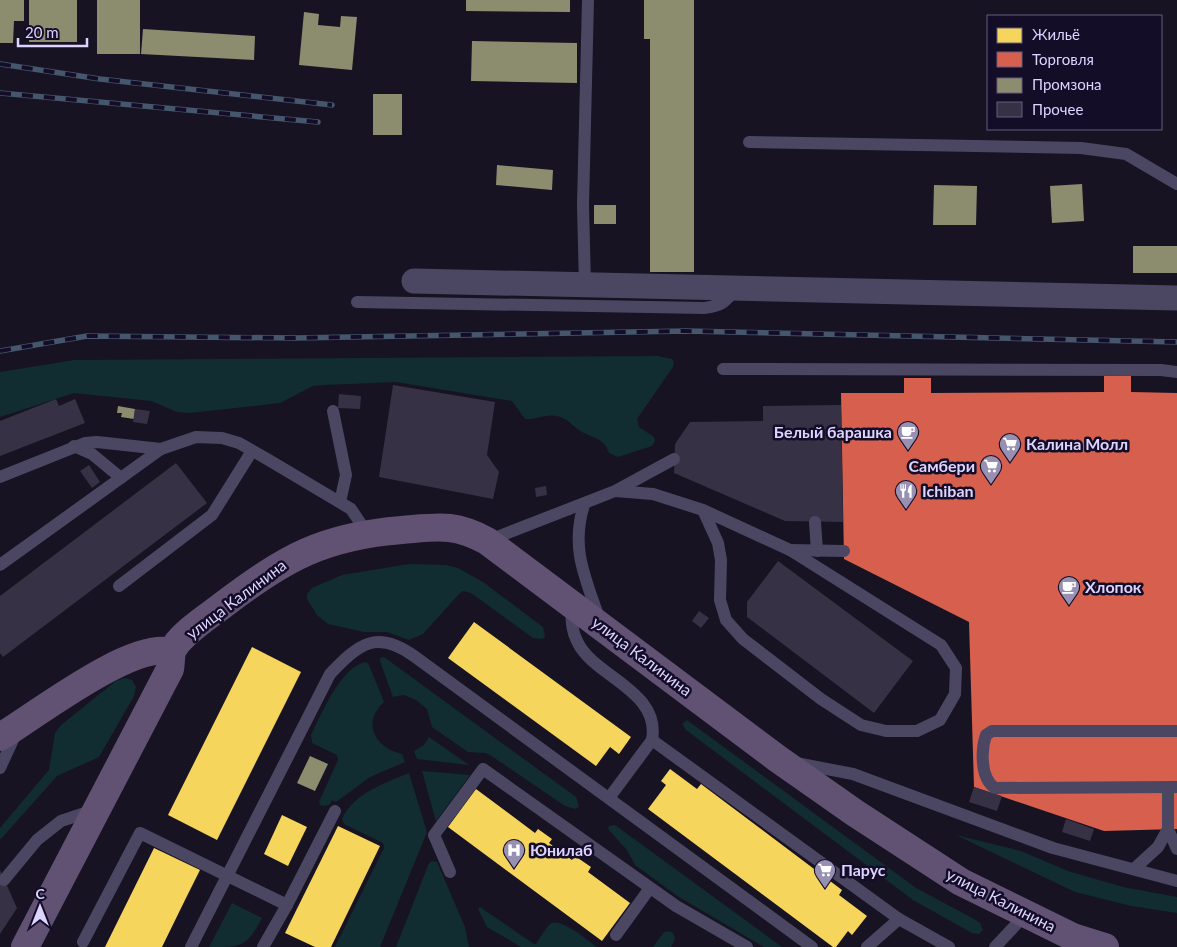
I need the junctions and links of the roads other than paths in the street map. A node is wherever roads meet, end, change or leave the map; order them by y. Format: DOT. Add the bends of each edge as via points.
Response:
graph roads {
  1 [pos="588,0"];
  2 [pos="750,142"];
  3 [pos="1177,184"];
  4 [pos="414,281"];
  5 [pos="585,285"];
  6 [pos="736,287"];
  7 [pos="1177,298"];
  8 [pos="357,302"];
  9 [pos="723,369"];
  10 [pos="1177,372"];
  11 [pos="333,411"];
  12 [pos="74,446"];
  13 [pos="161,449"];
  14 [pos="252,450"];
  15 [pos="674,459"];
  16 [pos="0,477"];
  17 [pos="121,478"];
  18 [pos="615,491"];
  19 [pos="340,502"];
  20 [pos="584,505"];
  21 [pos="703,510"];
  22 [pos="815,522"];
  23 [pos="367,533"];
  24 [pos="487,541"];
  25 [pos="790,550"];
  26 [pos="817,551"];
  27 [pos="844,552"];
  28 [pos="0,565"];
  29 [pos="119,586"];
  30 [pos="572,604"];
  31 [pos="602,626"];
  32 [pos="172,652"];
  33 [pos="10,731"];
  34 [pos="1177,731"];
  35 [pos="652,740"];
  36 [pos="778,759"];
  37 [pos="0,768"];
  38 [pos="1172,787"];
  39 [pos="609,798"];
  40 [pos="99,808"];
  41 [pos="335,811"];
  42 [pos="1168,829"];
  43 [pos="1177,849"];
  44 [pos="1134,869"];
  45 [pos="450,872"];
  46 [pos="228,876"];
  47 [pos="4,880"];
  48 [pos="1177,881"];
  49 [pos="650,888"];
  50 [pos="287,905"];
  51 [pos="1024,914"];
  52 [pos="899,919"];
  53 [pos="616,935"];
  54 [pos="84,942"];
  55 [pos="26,947"];
  56 [pos="191,947"];
  57 [pos="263,947"];
  58 [pos="747,947"];
  59 [pos="812,947"];
  60 [pos="867,947"];
  61 [pos="949,947"];
  62 [pos="995,947"];
  63 [pos="1104,947"];
  1 -- 5 [label="lane" via="583,205"];
  2 -- 3 [label="lane" via="1081,148 1126,154"];
  4 -- 5 [label="street"];
  5 -- 6 [label="street"];
  6 -- 7 [label="street"];
  6 -- 8 [label="lane" via="727,301 704,308"];
  9 -- 10 [label="lane"];
  11 -- 19 [label="lane" via="346,475"];
  12 -- 13 [label="lane" via="97,442"];
  12 -- 16 [label="lane"];
  12 -- 17 [label="lane" via="92,454"];
  13 -- 14 [label="lane" via="188,439 209,436 239,443"];
  13 -- 17 [label="lane"];
  14 -- 19 [label="lane"];
  14 -- 29 [label="lane" via="212,515"];
  15 -- 18 [label="lane"];
  17 -- 28 [label="lane"];
  18 -- 20 [label="lane"];
  18 -- 21 [label="lane" via="653,494"];
  19 -- 23 [label="lane" via="351,509"];
  20 -- 24 [label="lane"];
  20 -- 31 [label="lane" via="578,523 578,550"];
  21 -- 25 [label="lane"];
  21 -- 25 [label="lane" via="718,543 720,600 726,620 743,639 821,699 861,725 886,731 917,731 940,720 955,694 956,668 941,645"];
  22 -- 26 [label="lane"];
  23 -- 24 [label="main road, улица Калинина" via="438,526 468,531"];
  23 -- 32 [label="main road, улица Калинина" via="316,546 266,573 190,630"];
  24 -- 30 [label="main road, улица Калинина"];
  25 -- 26 [label="lane"];
  26 -- 27 [label="lane"];
  30 -- 31 [label="main road, улица Калинина"];
  30 -- 35 [label="lane" via="571,624 578,645 643,704 652,722"];
  31 -- 36 [label="main road, улица Калинина"];
  32 -- 33 [label="main road, улица Калинина" via="144,653 120,663 87,680"];
  32 -- 40 [label="main road, улица Калинина" via="170,669"];
  33 -- 37 [label="lane"];
  34 -- 38 [label="lane" via="992,731 986,734 984,742 985,776 995,788"];
  35 -- 39 [label="lane"];
  35 -- 52 [label="lane"];
  36 -- 44 [label="lane" via="853,774 1053,848"];
  36 -- 51 [label="main road, улица Калинина" via="961,882"];
  38 -- 42 [label="lane"];
  39 -- 46 [label="lane" via="396,644 367,644 349,654 330,674"];
  39 -- 59 [label="lane"];
  40 -- 47 [label="lane" via="61,821 37,840"];
  40 -- 55 [label="main road, улица Калинина"];
  41 -- 50 [label="lane"];
  42 -- 43 [label="lane"];
  42 -- 44 [label="lane" via="1158,847"];
  44 -- 48 [label="lane"];
  45 -- 49 [label="lane" via="434,835 482,770"];
  46 -- 50 [label="lane"];
  46 -- 54 [label="lane" via="140,833"];
  46 -- 56 [label="lane"];
  49 -- 53 [label="lane"];
  49 -- 58 [label="lane"];
  50 -- 57 [label="lane"];
  51 -- 62 [label="lane"];
  51 -- 63 [label="main road, улица Калинина" via="1073,937"];
  52 -- 60 [label="lane"];
  52 -- 61 [label="lane"];
}
